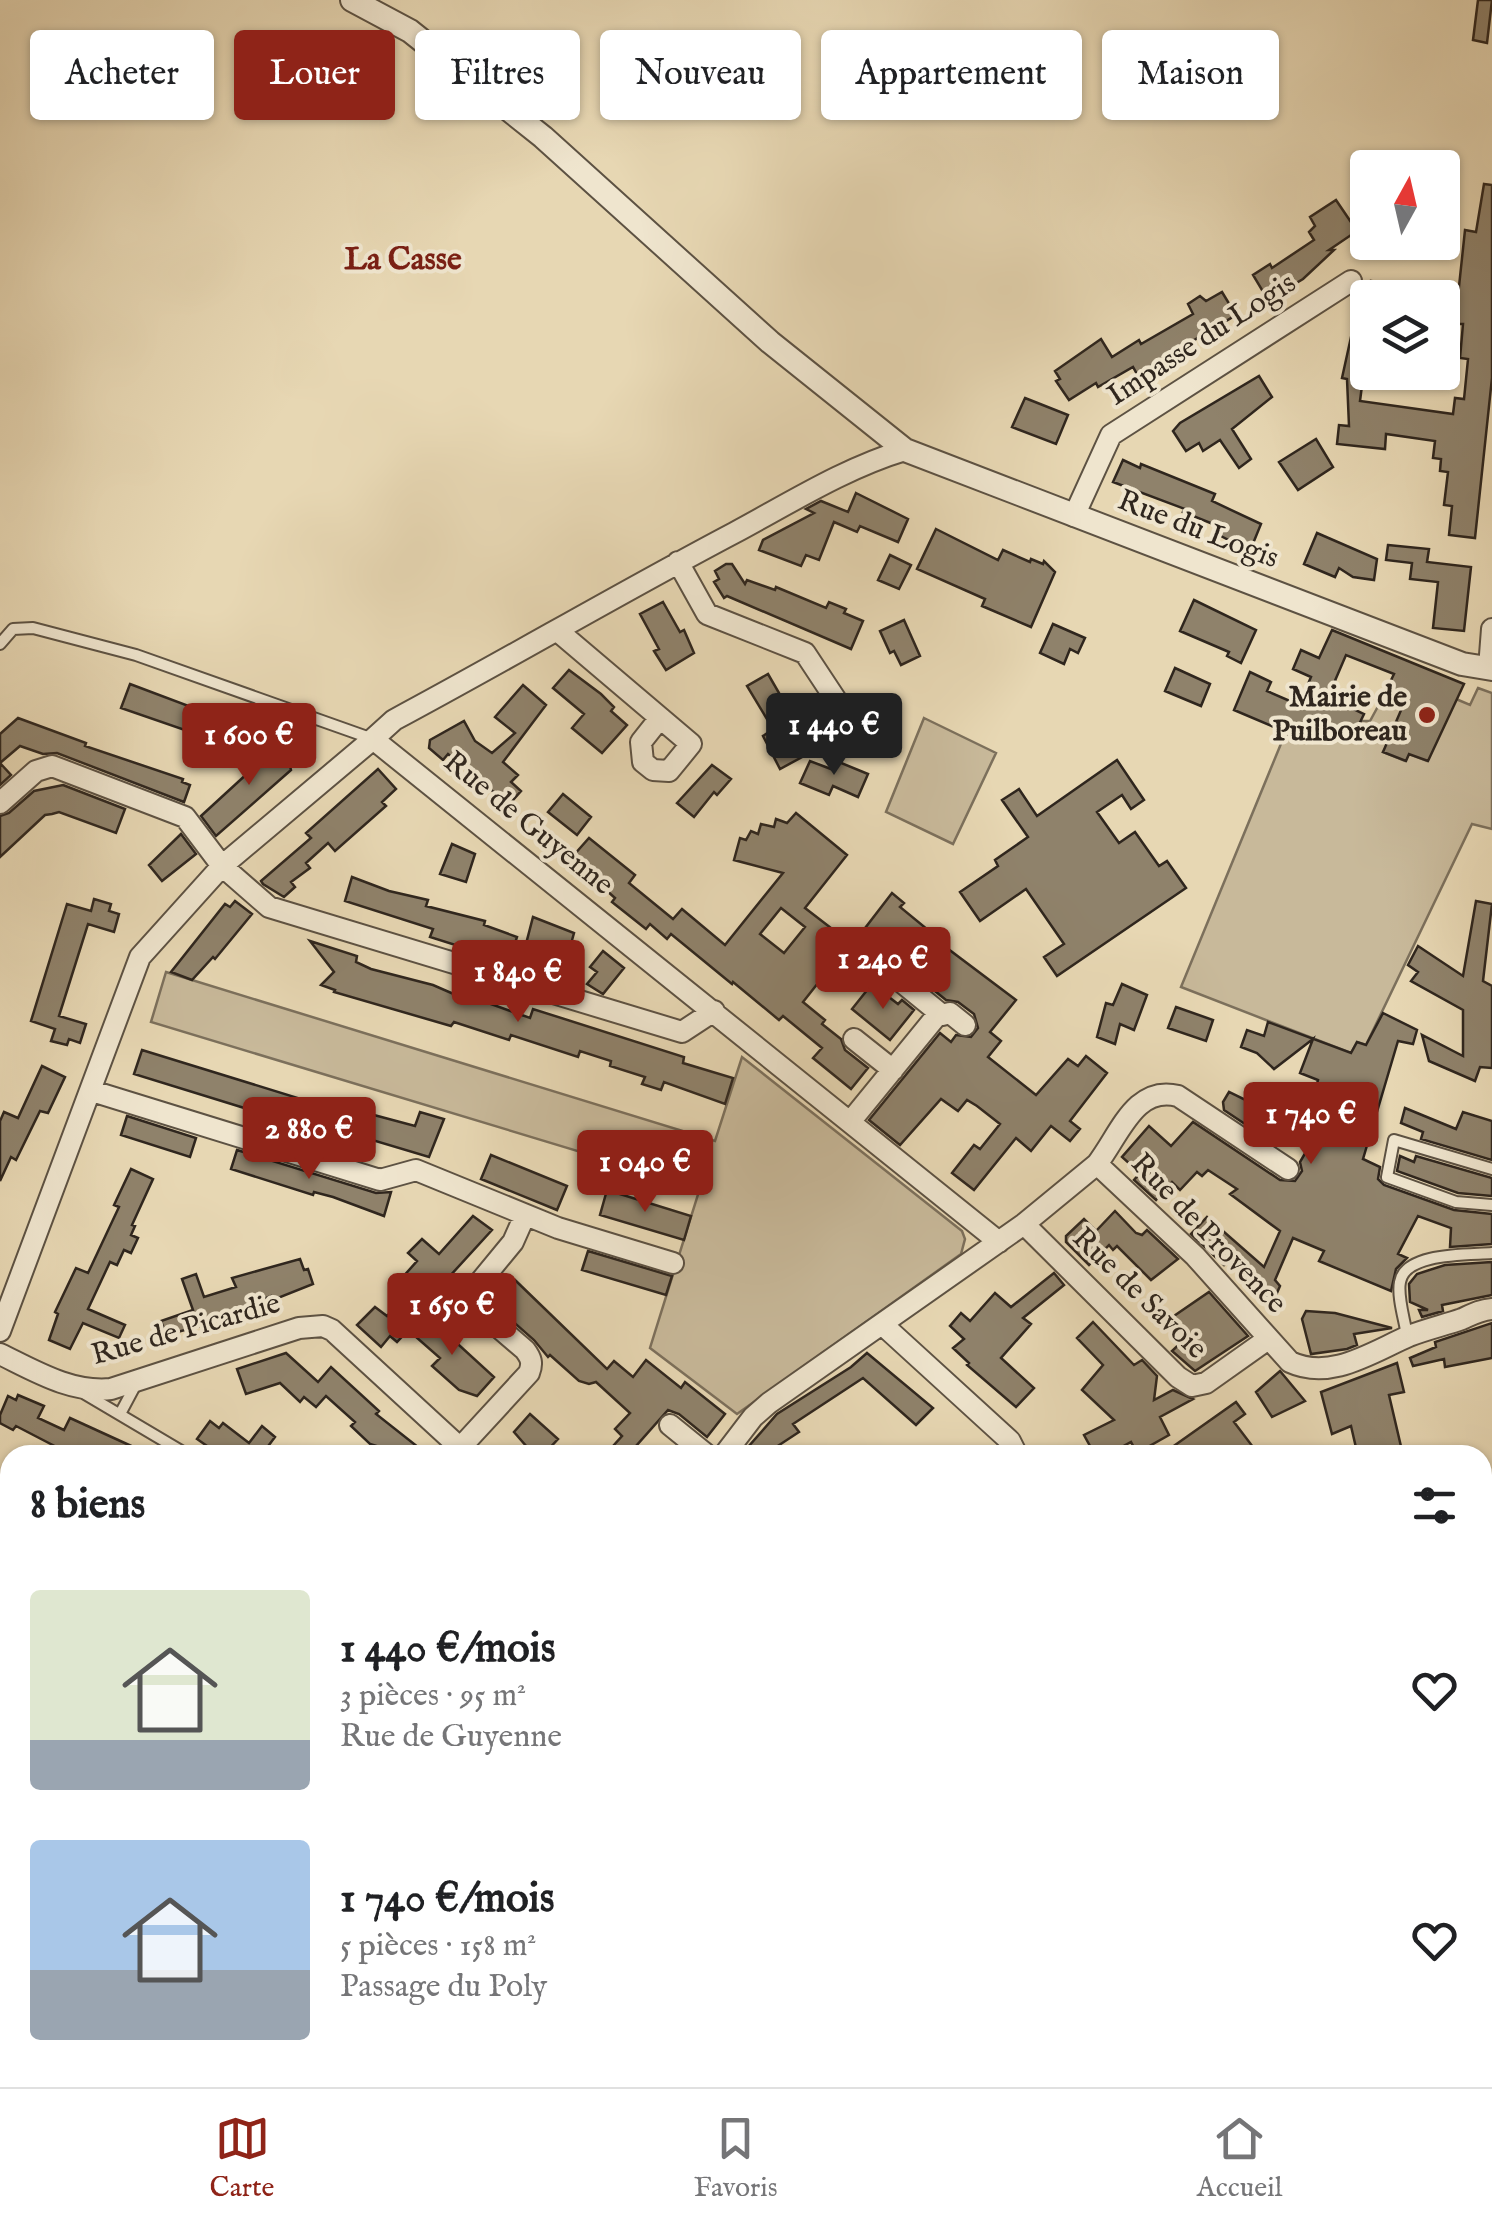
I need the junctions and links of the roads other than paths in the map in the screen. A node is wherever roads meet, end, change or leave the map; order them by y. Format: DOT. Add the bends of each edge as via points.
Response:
graph roads {
  1 [pos="352,0"];
  2 [pos="1350,282"];
  3 [pos="896,443"];
  4 [pos="1074,516"];
  5 [pos="678,562"];
  6 [pos="1492,629"];
  7 [pos="558,632"];
  8 [pos="0,644"];
  9 [pos="1490,668"];
  10 [pos="842,709"];
  11 [pos="660,718"];
  12 [pos="373,739"];
  13 [pos="0,803"];
  14 [pos="222,866"];
  15 [pos="904,984"];
  16 [pos="714,1011"];
  17 [pos="940,1012"];
  18 [pos="965,1025"];
  19 [pos="854,1039"];
  20 [pos="893,1070"];
  21 [pos="92,1091"];
  22 [pos="850,1122"];
  23 [pos="1097,1164"];
  24 [pos="1288,1169"];
  25 [pos="1492,1169"];
  26 [pos="1492,1206"];
  27 [pos="525,1214"];
  28 [pos="1024,1224"];
  29 [pos="999,1242"];
  30 [pos="1492,1253"];
  31 [pos="673,1263"];
  32 [pos="1492,1310"];
  33 [pos="883,1325"];
  34 [pos="0,1330"];
  35 [pos="1407,1337"];
  36 [pos="1268,1339"];
  37 [pos="0,1354"];
  38 [pos="138,1380"];
  39 [pos="74,1388"];
  40 [pos="120,1414"];
  41 [pos="670,1426"];
  42 [pos="173,1445"];
  43 [pos="456,1445"];
  44 [pos="470,1445"];
  45 [pos="694,1445"];
  46 [pos="732,1445"];
  47 [pos="1012,1445"];
  1 -- 3 [label="street, Rue du Logis" via="410,31 544,136 770,342"];
  2 -- 4 [label="street, Impasse du Logis" via="1111,435"];
  3 -- 4 [label="street, Rue du Logis"];
  3 -- 5 [label="street"];
  4 -- 9 [label="street, Rue du Logis" via="1462,664"];
  5 -- 7 [label="street"];
  5 -- 10 [label="street" via="706,614 805,653"];
  6 -- 9 [label="street"];
  7 -- 11 [label="street"];
  7 -- 12 [label="street" via="394,720"];
  8 -- 12 [label="lane" via="13,629 34,628 136,655"];
  12 -- 14 [label="street"];
  12 -- 16 [label="street, Rue de Guyenne"];
  13 -- 14 [label="street" via="36,771 52,766 185,817"];
  14 -- 16 [label="street" via="269,907 682,1032"];
  14 -- 21 [label="street" via="140,957"];
  15 -- 17 [label="street"];
  16 -- 22 [label="street, Rue de Guyenne"];
  17 -- 18 [label="street"];
  17 -- 20 [label="street"];
  19 -- 20 [label="street"];
  20 -- 22 [label="street"];
  21 -- 27 [label="street" via="380,1180 416,1170"];
  21 -- 34 [label="street"];
  22 -- 29 [label="street, Rue de Guyenne"];
  23 -- 24 [label="street" via="1138,1104 1167,1093"];
  23 -- 28 [label="street, Rue de Provence"];
  23 -- 36 [label="street, Rue de Provence" via="1195,1256"];
  25 -- 26 [label="lane" via="1394,1140 1387,1176 1456,1202"];
  27 -- 31 [label="street"];
  27 -- 44 [label="street" via="514,1242 471,1293 476,1308 525,1350 532,1366"];
  28 -- 29 [label="street, Rue de Provence"];
  28 -- 36 [label="street, Rue de Savoie" via="1192,1386"];
  29 -- 33 [label="street, Rue de Provence"];
  30 -- 35 [label="lane" via="1427,1258 1405,1271 1400,1282"];
  32 -- 35 [label="street, Rue de Provence"];
  33 -- 46 [label="street, Rue de Provence" via="769,1403"];
  33 -- 47 [label="street"];
  35 -- 36 [label="street, Rue de Provence" via="1365,1358 1314,1369 1290,1362"];
  37 -- 39 [label="street, Rue de Picardie"];
  38 -- 39 [label="street, Rue de Picardie" via="111,1389"];
  38 -- 40 [label="lane"];
  38 -- 43 [label="street, Rue de Picardie" via="298,1328 323,1326"];
  39 -- 40 [label="lane"];
  40 -- 42 [label="lane"];
  41 -- 45 [label="street"];
}
